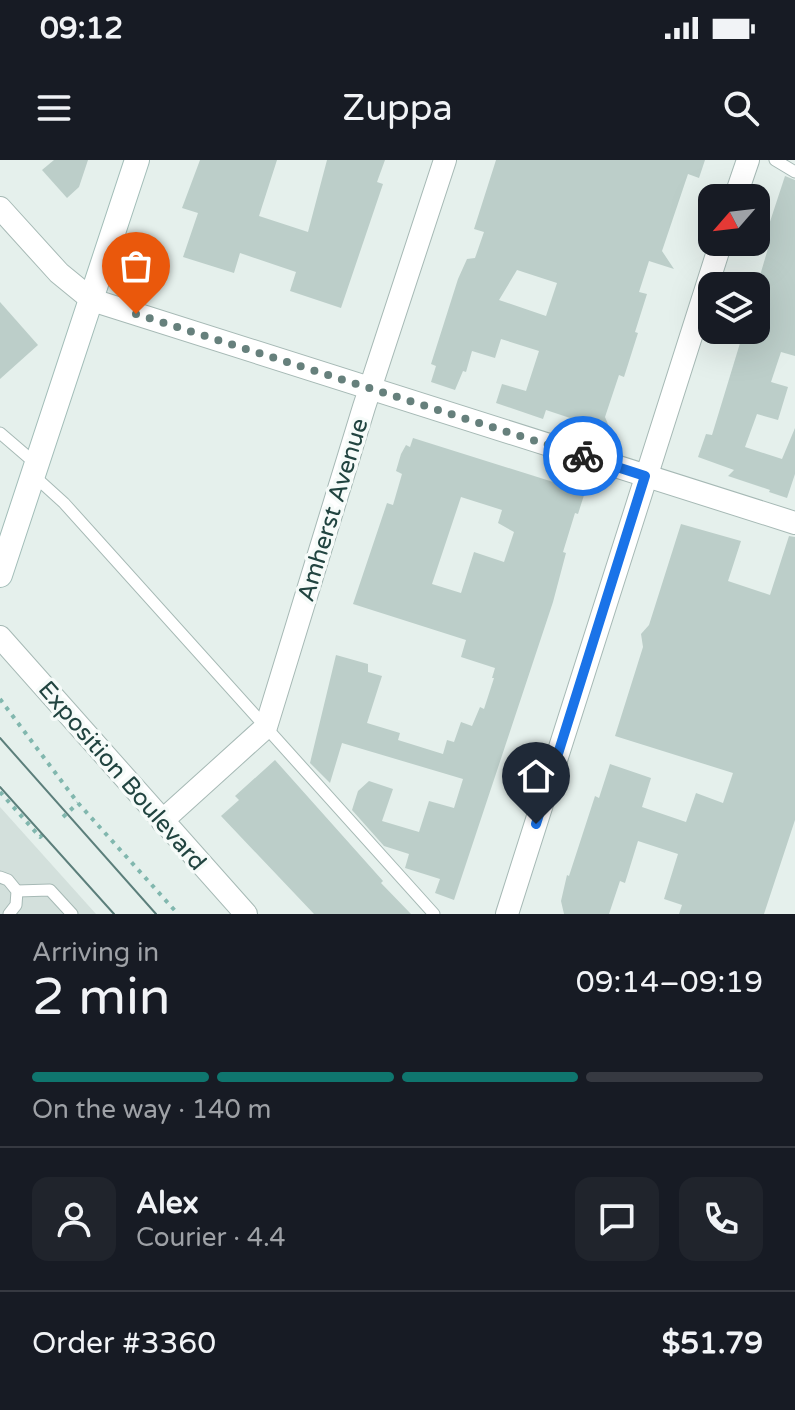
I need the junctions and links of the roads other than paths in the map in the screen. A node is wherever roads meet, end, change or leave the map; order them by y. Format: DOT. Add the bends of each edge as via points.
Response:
graph roads {
  1 [pos="137,160"];
  2 [pos="445,160"];
  3 [pos="748,160"];
  4 [pos="775,160"];
  5 [pos="795,172"];
  6 [pos="740,184"];
  7 [pos="0,208"];
  8 [pos="716,256"];
  9 [pos="92,300"];
  10 [pos="370,389"];
  11 [pos="0,433"];
  12 [pos="34,468"];
  13 [pos="645,476"];
  14 [pos="795,523"];
  15 [pos="0,575"];
  16 [pos="0,637"];
  17 [pos="266,727"];
  18 [pos="162,821"];
  19 [pos="0,877"];
  20 [pos="17,891"];
  21 [pos="9,914"];
  22 [pos="72,914"];
  23 [pos="246,914"];
  24 [pos="434,914"];
  25 [pos="507,914"];
  1 -- 9 [label="main road"];
  2 -- 10 [label="street, Amherst Avenue"];
  3 -- 6 [label="street"];
  4 -- 5 [label="lane"];
  7 -- 9 [label="street" via="55,269"];
  8 -- 13 [label="street"];
  9 -- 10 [label="street"];
  9 -- 12 [label="main road"];
  10 -- 13 [label="street"];
  10 -- 17 [label="street, Amherst Avenue"];
  11 -- 12 [label="lane"];
  12 -- 15 [label="main road"];
  12 -- 17 [label="lane"];
  13 -- 14 [label="street"];
  13 -- 25 [label="street"];
  16 -- 18 [label="street, Exposition Boulevard"];
  17 -- 18 [label="street"];
  17 -- 24 [label="lane"];
  18 -- 23 [label="street, Exposition Boulevard"];
  19 -- 20 [label="lane"];
  20 -- 21 [label="lane"];
  20 -- 22 [label="lane" via="50,890"];
}
